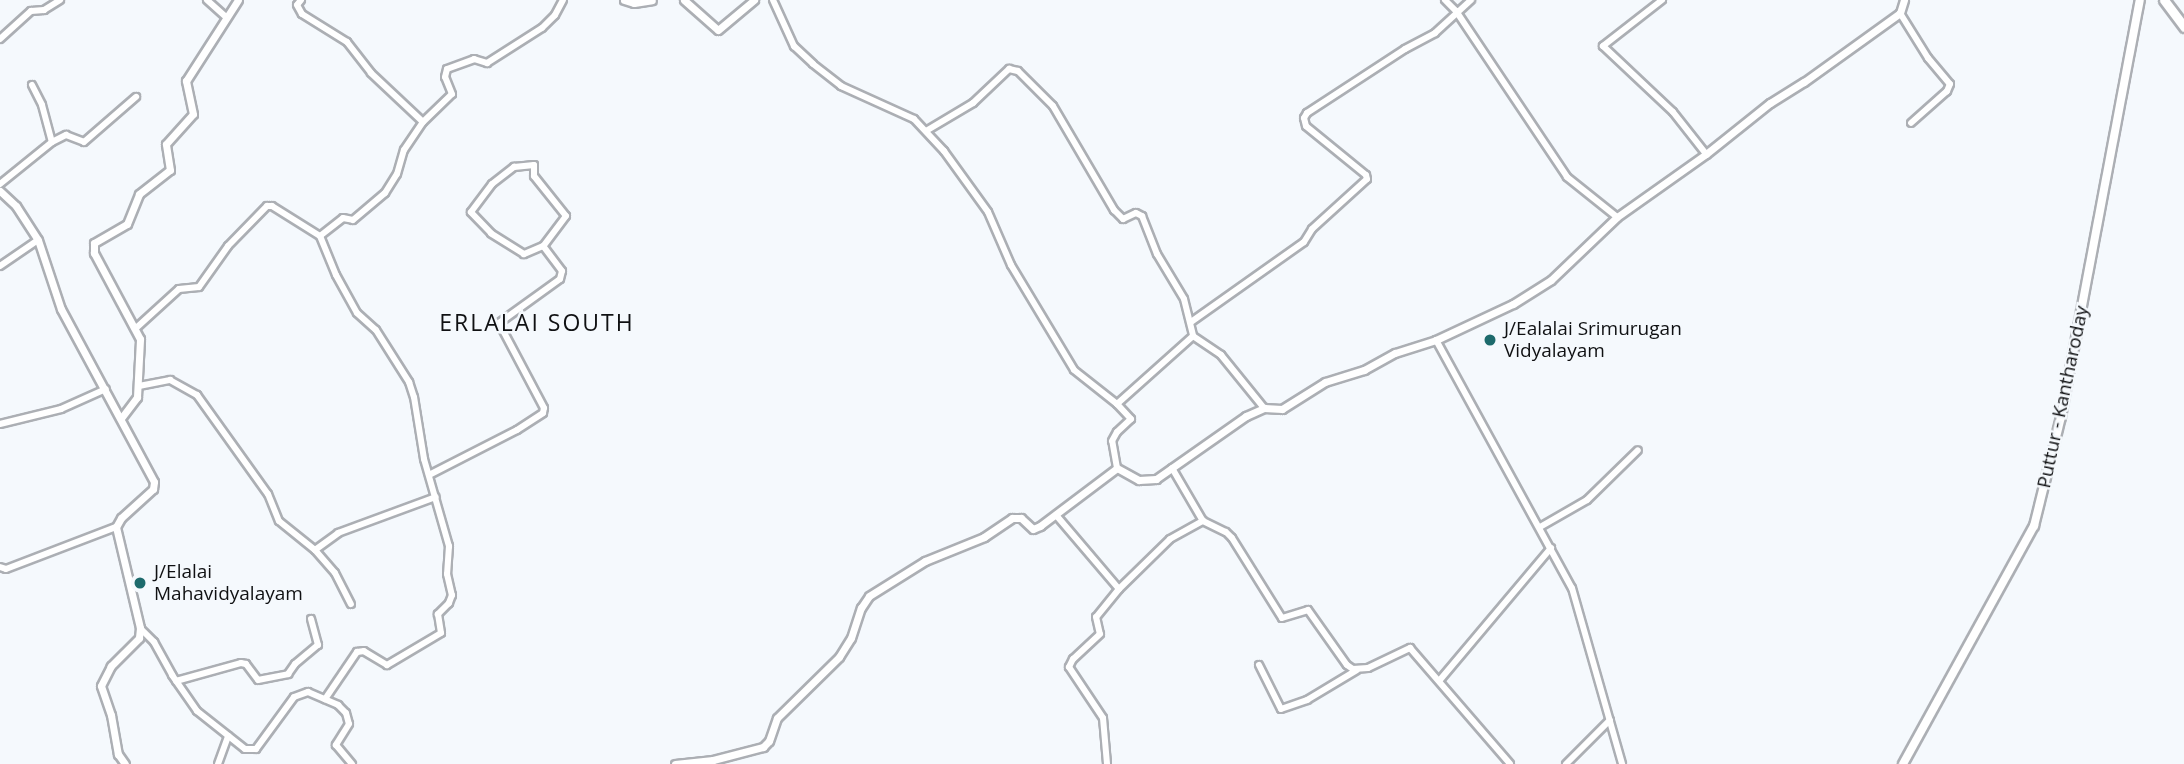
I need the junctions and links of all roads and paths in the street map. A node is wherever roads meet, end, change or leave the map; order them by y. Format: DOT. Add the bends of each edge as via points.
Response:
graph roads {
  1 [pos="60,0"];
  2 [pos="207,0"];
  3 [pos="238,0"];
  4 [pos="301,0"];
  5 [pos="563,0"];
  6 [pos="624,0"];
  7 [pos="652,0"];
  8 [pos="684,0"];
  9 [pos="754,0"];
  10 [pos="773,0"];
  11 [pos="1445,0"];
  12 [pos="1471,0"];
  13 [pos="1662,0"];
  14 [pos="1904,0"];
  15 [pos="2140,0"];
  16 [pos="2164,0"];
  17 [pos="1456,11"];
  18 [pos="1900,13"];
  19 [pos="227,18"];
  20 [pos="2184,27"];
  21 [pos="0,39"];
  22 [pos="32,85"];
  23 [pos="136,96"];
  24 [pos="423,122"];
  25 [pos="1911,123"];
  26 [pos="926,131"];
  27 [pos="52,142"];
  28 [pos="1706,154"];
  29 [pos="0,184"];
  30 [pos="0,191"];
  31 [pos="1617,217"];
  32 [pos="320,236"];
  33 [pos="38,240"];
  34 [pos="543,246"];
  35 [pos="0,266"];
  36 [pos="1191,322"];
  37 [pos="135,329"];
  38 [pos="1193,336"];
  39 [pos="1436,340"];
  40 [pos="139,386"];
  41 [pos="106,389"];
  42 [pos="1117,404"];
  43 [pos="1264,408"];
  44 [pos="122,417"];
  45 [pos="0,424"];
  46 [pos="1638,450"];
  47 [pos="1117,468"];
  48 [pos="1172,468"];
  49 [pos="429,475"];
  50 [pos="436,497"];
  51 [pos="1056,515"];
  52 [pos="1203,521"];
  53 [pos="116,527"];
  54 [pos="1540,527"];
  55 [pos="1551,548"];
  56 [pos="315,550"];
  57 [pos="0,567"];
  58 [pos="1119,589"];
  59 [pos="351,604"];
  60 [pos="311,619"];
  61 [pos="140,628"];
  62 [pos="1259,664"];
  63 [pos="1357,670"];
  64 [pos="176,681"];
  65 [pos="1439,681"];
  66 [pos="325,699"];
  67 [pos="1610,720"];
  68 [pos="228,736"];
  69 [pos="125,764"];
  70 [pos="218,764"];
  71 [pos="352,764"];
  72 [pos="675,764"];
  73 [pos="1107,764"];
  74 [pos="1510,764"];
  75 [pos="1566,764"];
  76 [pos="1622,764"];
  77 [pos="1903,764"];
  1 -- 21 [label="street" via="31,12"];
  2 -- 19 [label="street"];
  3 -- 19 [label="street"];
  4 -- 24 [label="street" via="297,5 302,14 347,42 371,73"];
  5 -- 24 [label="street" via="542,28 487,63 474,58 447,69 445,77 452,94"];
  6 -- 7 [label="street"];
  8 -- 9 [label="street" via="718,30"];
  10 -- 26 [label="street" via="794,46 813,64 841,86 914,119"];
  11 -- 17 [label="street"];
  12 -- 17 [label="street"];
  13 -- 28 [label="street" via="1603,46 1673,112"];
  14 -- 18 [label="street"];
  15 -- 77 [label="main road, Puttur - Kantharoday" via="2061,417 2034,526"];
  16 -- 20 [label="main road"];
  17 -- 31 [label="street" via="1567,177"];
  17 -- 36 [label="street" via="1435,33 1307,113 1306,126 1367,179 1312,229 1304,242"];
  18 -- 25 [label="street" via="1950,84"];
  18 -- 28 [label="street" via="1770,103"];
  19 -- 37 [label="street" via="186,81 193,114 166,144 170,170 139,194 127,224 94,243 94,253"];
  22 -- 27 [label="street"];
  23 -- 27 [label="street" via="84,142 70,134"];
  24 -- 32 [label="street" via="404,150 385,193 353,220 343,218"];
  26 -- 36 [label="street" via="973,103 1009,69 1018,71 1053,106 1114,211 1123,219 1136,213 1142,216"];
  26 -- 42 [label="street" via="988,212 1011,265 1074,370"];
  27 -- 29 [label="street"];
  28 -- 31 [label="street"];
  30 -- 33 [label="street"];
  31 -- 39 [label="street" via="1551,280 1513,304"];
  32 -- 37 [label="street" via="267,206 228,246 199,287 180,289"];
  32 -- 49 [label="street" via="357,313 376,330 409,382"];
  33 -- 35 [label="street"];
  33 -- 41 [label="street" via="61,309"];
  34 -- 34 [label="street" via="524,254 491,233 471,212 492,184 514,167 534,165 534,176 566,216"];
  34 -- 49 [label="street" via="562,271 560,279 499,323 544,408 541,416"];
  36 -- 38 [label="street"];
  37 -- 40 [label="street" via="141,351"];
  38 -- 42 [label="street"];
  38 -- 43 [label="street" via="1221,355"];
  39 -- 43 [label="street" via="1325,382 1282,410"];
  39 -- 54 [label="street"];
  40 -- 44 [label="street"];
  40 -- 56 [label="street" via="170,380 197,395 268,494 279,522"];
  41 -- 44 [label="street"];
  41 -- 45 [label="street" via="61,410"];
  42 -- 47 [label="street" via="1131,419 1112,441"];
  43 -- 48 [label="street"];
  44 -- 53 [label="street" via="154,481 153,489"];
  46 -- 54 [label="street" via="1587,500"];
  47 -- 48 [label="street" via="1147,482"];
  47 -- 51 [label="street"];
  48 -- 52 [label="street"];
  49 -- 50 [label="street"];
  50 -- 56 [label="street" via="338,533"];
  50 -- 66 [label="street" via="449,547 447,574 452,595 438,613 441,633 387,665 357,652"];
  51 -- 58 [label="street"];
  51 -- 72 [label="street" via="1033,529 1012,518 984,537 898,577 869,596 839,657 777,719 763,747"];
  52 -- 58 [label="street" via="1170,539"];
  52 -- 63 [label="street" via="1232,538 1282,618 1308,610 1347,665"];
  53 -- 57 [label="street" via="6,569"];
  53 -- 61 [label="street"];
  54 -- 55 [label="street"];
  55 -- 65 [label="street"];
  55 -- 67 [label="street" via="1572,588"];
  56 -- 59 [label="street" via="335,573"];
  58 -- 73 [label="street" via="1096,617 1100,634 1069,667 1102,718"];
  60 -- 64 [label="street" via="318,645 288,674 258,680 241,663"];
  61 -- 64 [label="street" via="154,642"];
  61 -- 69 [label="street" via="139,638 111,666 101,686 117,750"];
  62 -- 63 [label="street" via="1282,709 1307,700"];
  63 -- 65 [label="street" via="1410,648"];
  64 -- 68 [label="street" via="205,720"];
  65 -- 74 [label="street"];
  66 -- 68 [label="street" via="308,692 294,697 256,748 245,749"];
  66 -- 71 [label="street" via="346,713 349,724 336,745"];
  67 -- 75 [label="street"];
  67 -- 76 [label="street"];
  68 -- 70 [label="street"];
}
